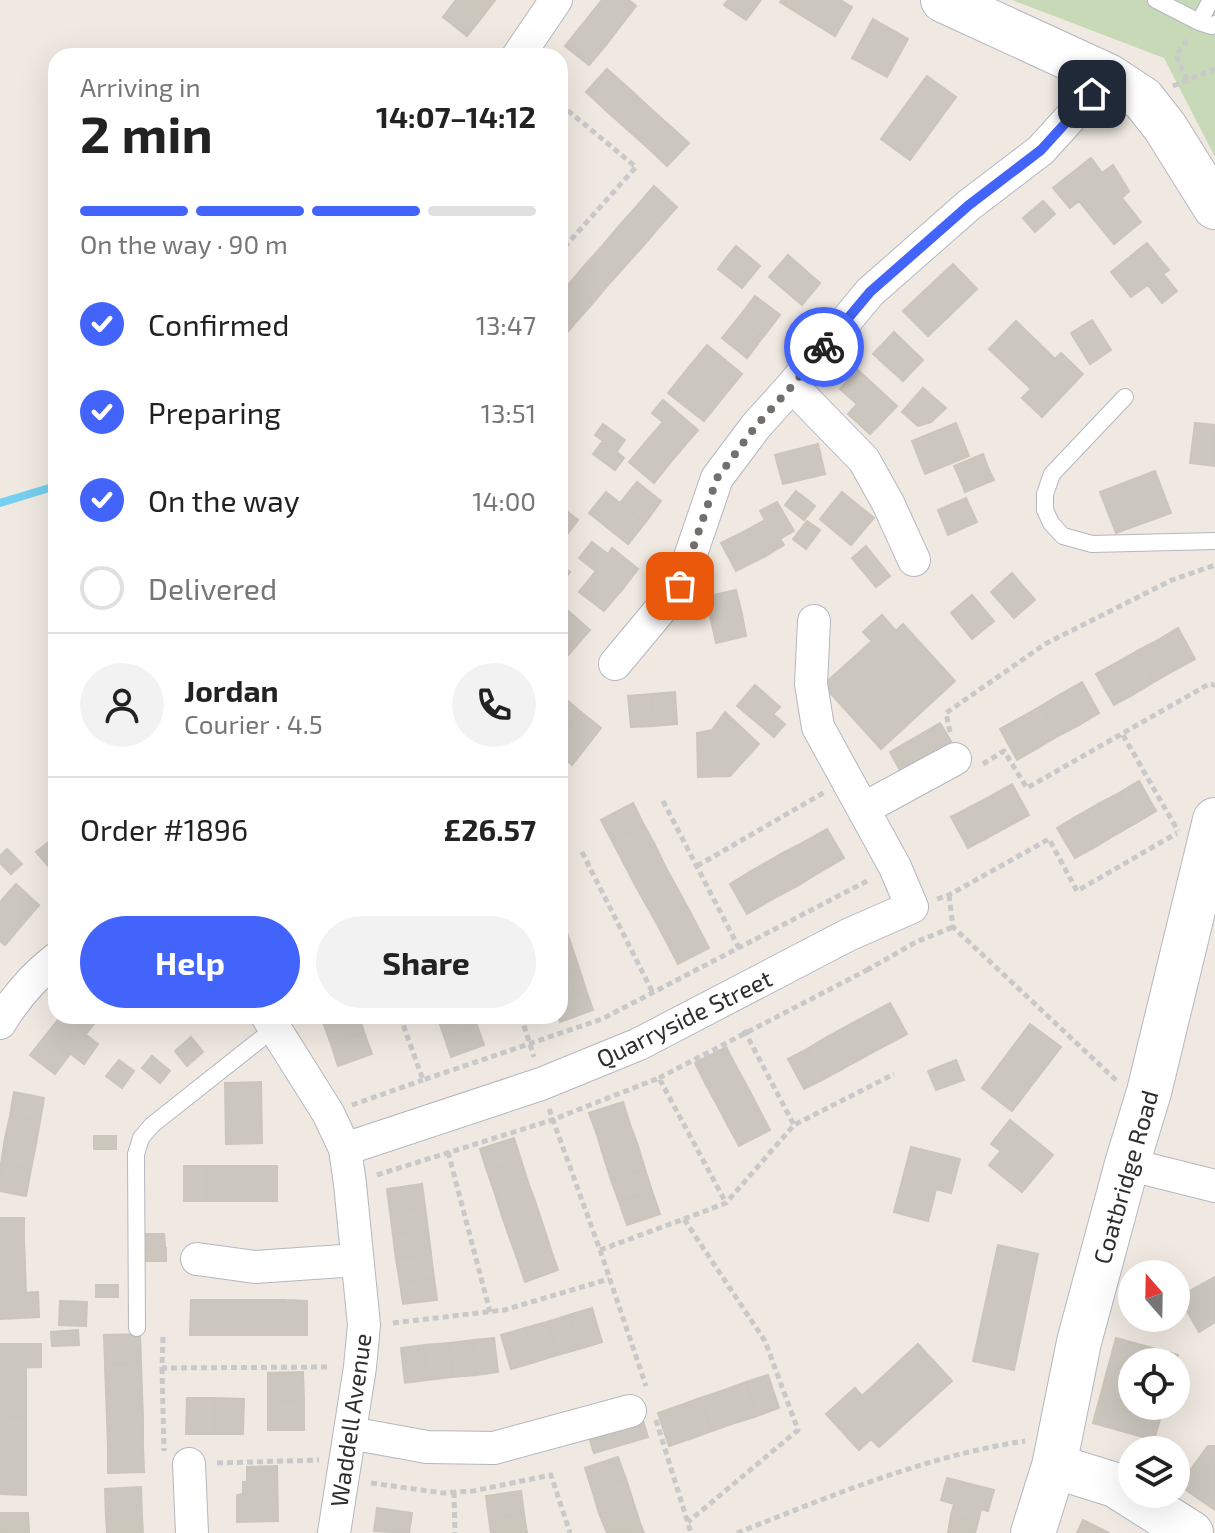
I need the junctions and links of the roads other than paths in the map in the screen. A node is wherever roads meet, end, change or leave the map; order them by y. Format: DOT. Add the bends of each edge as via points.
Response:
graph roads {
  1 [pos="556,0"];
  2 [pos="943,0"];
  3 [pos="1156,0"];
  4 [pos="1211,0"];
  5 [pos="1207,23"];
  6 [pos="523,48"];
  7 [pos="1108,76"];
  8 [pos="1215,207"];
  9 [pos="792,386"];
  10 [pos="1125,397"];
  11 [pos="1215,541"];
  12 [pos="914,560"];
  13 [pos="814,621"];
  14 [pos="615,664"];
  15 [pos="955,759"];
  16 [pos="855,795"];
  17 [pos="1215,820"];
  18 [pos="48,965"];
  19 [pos="0,1023"];
  20 [pos="270,1024"];
  21 [pos="273,1024"];
  22 [pos="345,1149"];
  23 [pos="1127,1164"];
  24 [pos="1215,1186"];
  25 [pos="197,1259"];
  26 [pos="357,1260"];
  27 [pos="137,1328"];
  28 [pos="643,1415"];
  29 [pos="346,1457"];
  30 [pos="1055,1457"];
  31 [pos="189,1464"];
  32 [pos="192,1533"];
  33 [pos="334,1533"];
  34 [pos="1033,1533"];
  35 [pos="1191,1533"];
  1 -- 6 [label="street"];
  2 -- 7 [label="main road"];
  3 -- 5 [label="lane"];
  4 -- 5 [label="lane"];
  7 -- 8 [label="main road" via="1143,99"];
  7 -- 9 [label="street" via="1041,150 870,292"];
  9 -- 12 [label="street" via="864,460"];
  9 -- 14 [label="street" via="717,478 680,586"];
  10 -- 11 [label="lane" via="1052,474 1045,494 1051,523 1063,536 1092,544"];
  13 -- 16 [label="street" via="811,684 818,727"];
  15 -- 16 [label="street"];
  16 -- 22 [label="street, Quarryside Street" via="912,907 639,1044 541,1084"];
  17 -- 23 [label="main road, Coatbridge Road"];
  18 -- 19 [label="street"];
  20 -- 27 [label="lane" via="141,1138 136,1154"];
  21 -- 22 [label="street, Waddell Avenue"];
  22 -- 26 [label="street, Waddell Avenue"];
  23 -- 24 [label="street"];
  23 -- 30 [label="main road, Coatbridge Road" via="1079,1342"];
  25 -- 26 [label="street" via="255,1267"];
  26 -- 29 [label="street, Waddell Avenue" via="364,1325"];
  28 -- 29 [label="street" via="494,1448 427,1447"];
  29 -- 33 [label="street, Waddell Avenue"];
  30 -- 34 [label="main road, Coatbridge Road"];
  30 -- 35 [label="main road" via="1115,1485"];
  31 -- 32 [label="street"];
}
